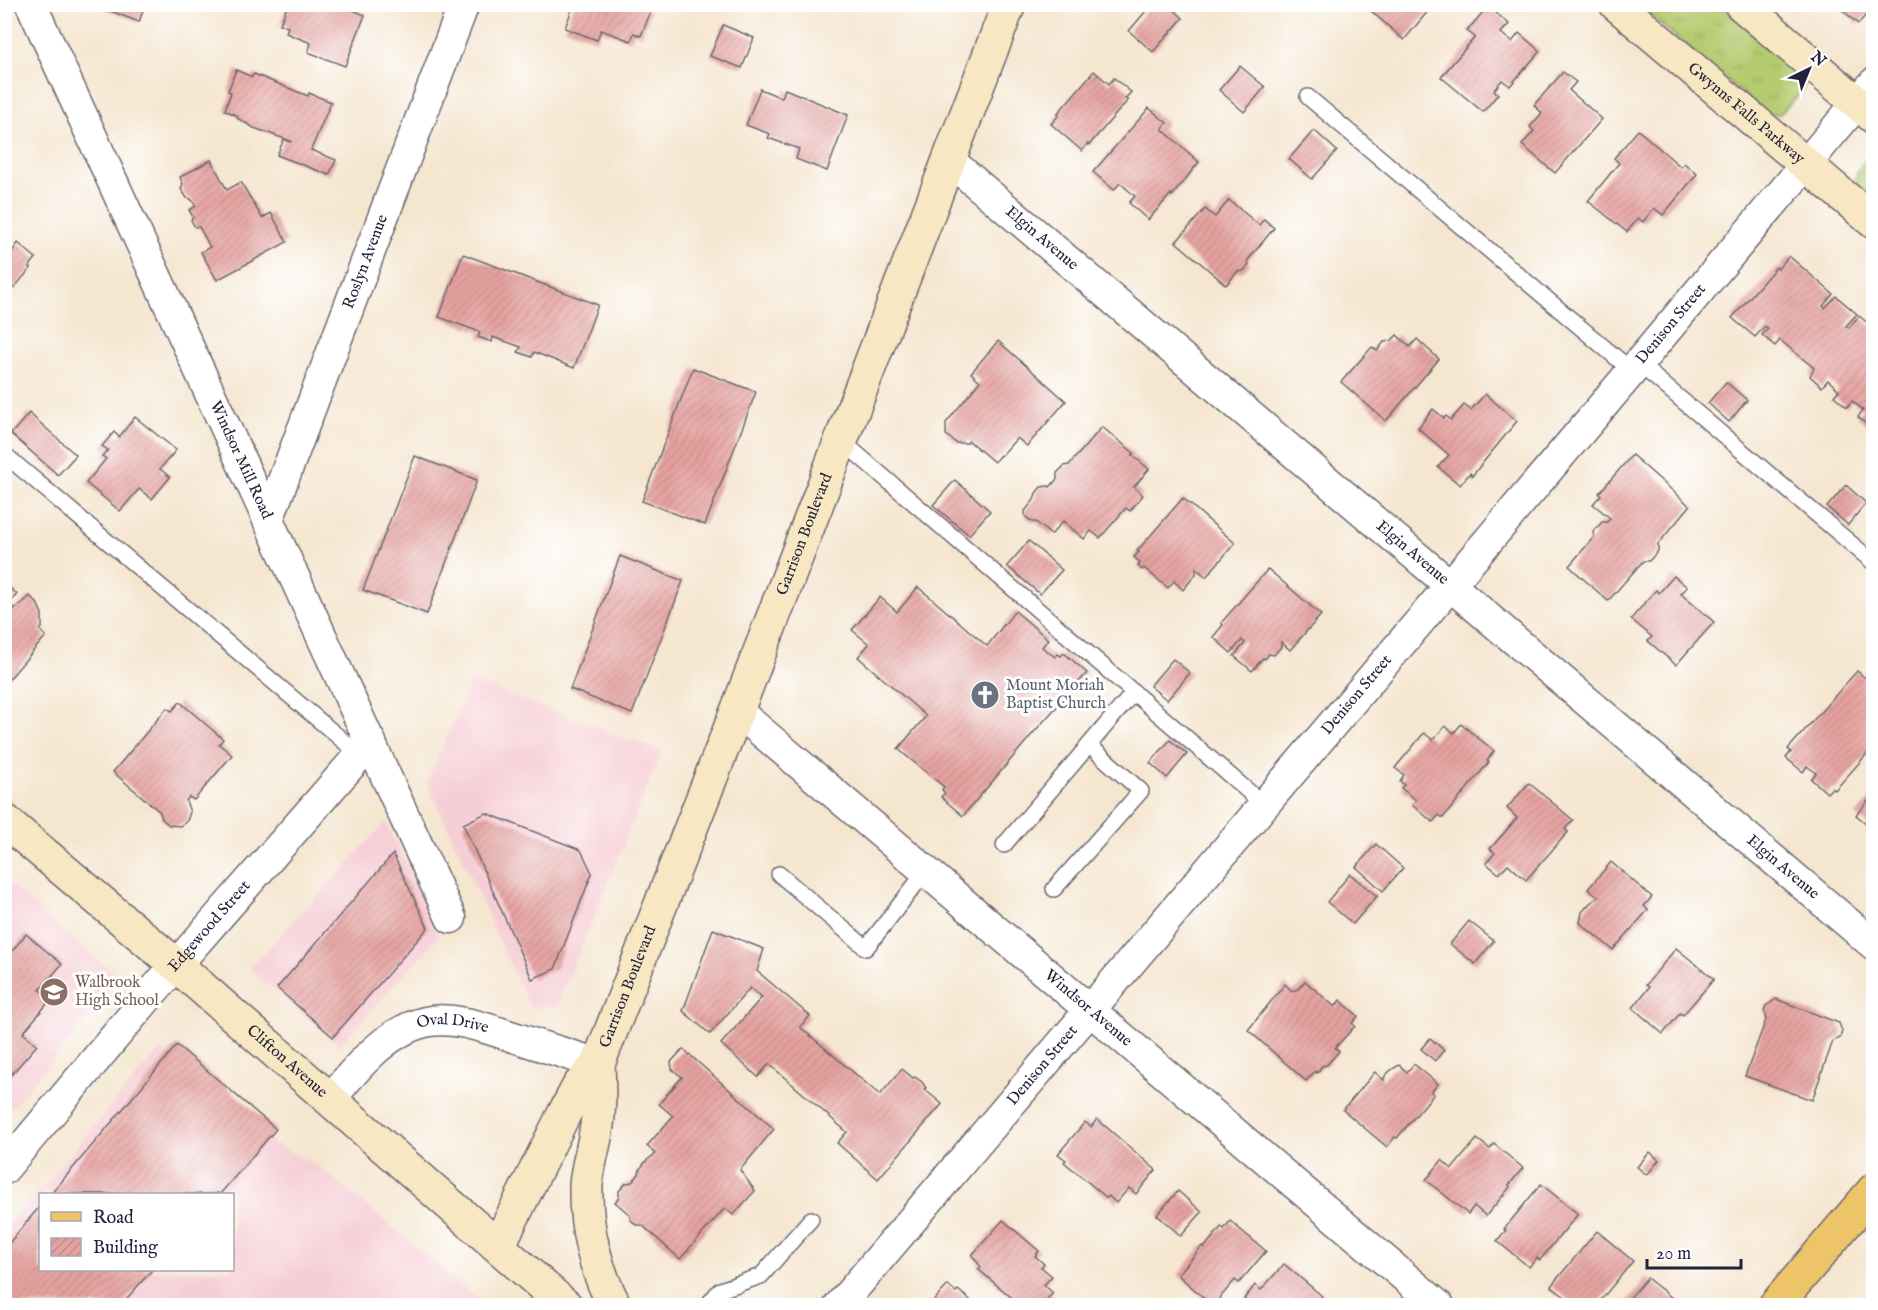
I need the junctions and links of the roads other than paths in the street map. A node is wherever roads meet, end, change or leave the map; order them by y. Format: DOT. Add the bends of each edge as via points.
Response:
graph roads {
  1 [pos="31,4"];
  2 [pos="464,4"];
  3 [pos="1009,4"];
  4 [pos="1616,4"];
  5 [pos="1741,4"];
  6 [pos="1308,97"];
  7 [pos="1868,101"];
  8 [pos="950,161"];
  9 [pos="1805,164"];
  10 [pos="1874,222"];
  11 [pos="1635,367"];
  12 [pos="842,441"];
  13 [pos="4,454"];
  14 [pos="268,520"];
  15 [pos="1874,563"];
  16 [pos="1449,586"];
  17 [pos="1134,693"];
  18 [pos="737,711"];
  19 [pos="1089,745"];
  20 [pos="365,749"];
  21 [pos="1263,804"];
  22 [pos="4,820"];
  23 [pos="1004,845"];
  24 [pos="926,872"];
  25 [pos="779,874"];
  26 [pos="1054,889"];
  27 [pos="451,918"];
  28 [pos="1874,945"];
  29 [pos="176,965"];
  30 [pos="1089,1010"];
  31 [pos="598,1064"];
  32 [pos="330,1100"];
  33 [pos="4,1169"];
  34 [pos="1874,1190"];
  35 [pos="811,1219"];
  36 [pos="498,1246"];
  37 [pos="566,1305"];
  38 [pos="615,1305"];
  39 [pos="707,1305"];
  40 [pos="839,1305"];
  41 [pos="1438,1305"];
  42 [pos="1775,1305"];
  1 -- 14 [label="street, Windsor Mill Road"];
  2 -- 14 [label="street, Roslyn Avenue"];
  3 -- 8 [label="main road, Garrison Boulevard"];
  4 -- 9 [label="main road, Gwynns Falls Parkway"];
  5 -- 7 [label="main road"];
  6 -- 11 [label="lane"];
  7 -- 9 [label="street, Denison Street"];
  8 -- 12 [label="main road, Garrison Boulevard"];
  8 -- 16 [label="street, Elgin Avenue"];
  9 -- 10 [label="main road, Gwynns Falls Parkway"];
  9 -- 11 [label="street, Denison Street"];
  11 -- 15 [label="lane"];
  11 -- 16 [label="street, Denison Street"];
  12 -- 17 [label="lane"];
  12 -- 18 [label="main road, Garrison Boulevard"];
  13 -- 20 [label="lane"];
  14 -- 20 [label="street, Windsor Mill Road"];
  16 -- 21 [label="street, Denison Street"];
  16 -- 28 [label="street, Elgin Avenue"];
  17 -- 19 [label="lane"];
  17 -- 21 [label="lane"];
  18 -- 24 [label="street, Windsor Avenue"];
  18 -- 31 [label="main road, Garrison Boulevard"];
  19 -- 23 [label="lane"];
  19 -- 26 [label="lane" via="1141,791"];
  20 -- 27 [label="street, Windsor Mill Road"];
  20 -- 29 [label="street, Edgewood Street"];
  21 -- 30 [label="street, Denison Street"];
  22 -- 29 [label="main road, Clifton Avenue"];
  24 -- 25 [label="lane" via="866,948"];
  24 -- 30 [label="street, Windsor Avenue"];
  29 -- 32 [label="main road, Clifton Avenue"];
  29 -- 33 [label="street, Edgewood Street"];
  30 -- 40 [label="street, Denison Street"];
  30 -- 41 [label="street, Windsor Avenue"];
  31 -- 32 [label="street, Oval Drive" via="482,1027 451,1020 424,1022 379,1048"];
  31 -- 36 [label="main road, Garrison Boulevard" via="579,1086"];
  31 -- 38 [label="main road, Garrison Boulevard" via="596,1131 586,1185 587,1223 596,1261"];
  32 -- 36 [label="main road, Clifton Avenue"];
  34 -- 42 [label="main road"];
  35 -- 39 [label="lane" via="761,1276 720,1290"];
  36 -- 37 [label="main road, Clifton Avenue"];
}
